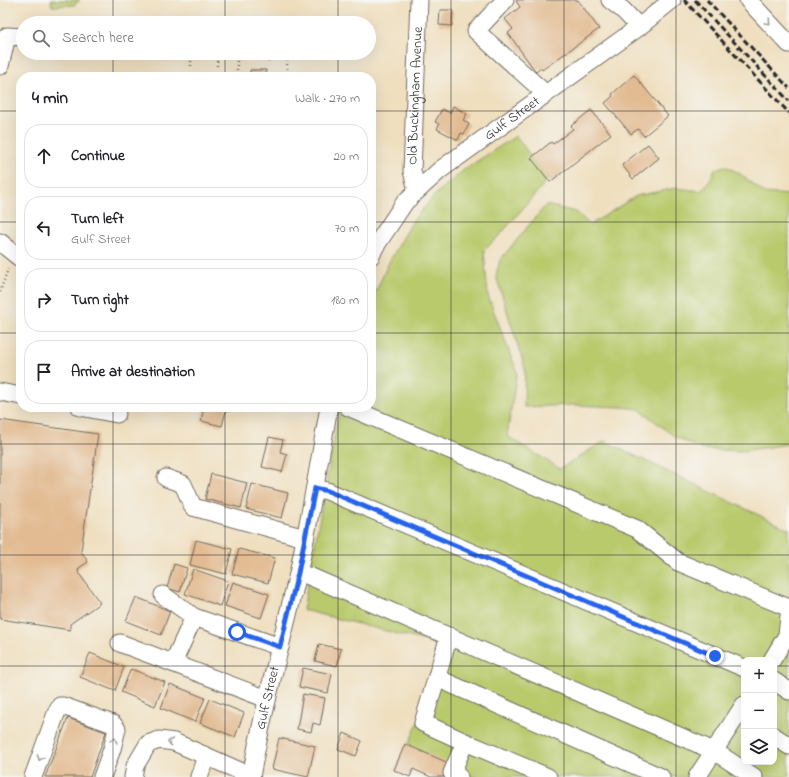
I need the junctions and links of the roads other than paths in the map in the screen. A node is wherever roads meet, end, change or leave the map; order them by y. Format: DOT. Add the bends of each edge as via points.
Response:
graph roads {
  1 [pos="419,0"];
  2 [pos="505,0"];
  3 [pos="610,0"];
  4 [pos="672,0"];
  5 [pos="748,0"];
  6 [pos="639,27"];
  7 [pos="16,37"];
  8 [pos="789,44"];
  9 [pos="0,66"];
  10 [pos="546,94"];
  11 [pos="417,190"];
  12 [pos="0,242"];
  13 [pos="376,246"];
  14 [pos="16,255"];
  15 [pos="0,392"];
  16 [pos="16,395"];
  17 [pos="106,412"];
  18 [pos="328,412"];
  19 [pos="360,412"];
  20 [pos="117,414"];
  21 [pos="166,478"];
  22 [pos="315,488"];
  23 [pos="305,538"];
  24 [pos="309,576"];
  25 [pos="163,595"];
  26 [pos="789,608"];
  27 [pos="789,616"];
  28 [pos="194,617"];
  29 [pos="788,635"];
  30 [pos="449,636"];
  31 [pos="120,643"];
  32 [pos="280,647"];
  33 [pos="774,657"];
  34 [pos="173,663"];
  35 [pos="741,667"];
  36 [pos="436,678"];
  37 [pos="777,680"];
  38 [pos="777,681"];
  39 [pos="789,684"];
  40 [pos="789,691"];
  41 [pos="268,699"];
  42 [pos="741,712"];
  43 [pos="777,738"];
  44 [pos="465,742"];
  45 [pos="789,746"];
  46 [pos="714,751"];
  47 [pos="206,756"];
  48 [pos="251,776"];
  49 [pos="33,777"];
  50 [pos="102,777"];
  51 [pos="133,777"];
  52 [pos="199,777"];
  53 [pos="459,777"];
  54 [pos="548,777"];
  55 [pos="661,777"];
  56 [pos="697,777"];
  57 [pos="754,777"];
  1 -- 11 [label="street, Old Buckingham Avenue" via="412,171"];
  2 -- 10 [label="street" via="476,31"];
  3 -- 6 [label="street"];
  4 -- 6 [label="street, Gulf Street"];
  5 -- 8 [label="street, one-way"];
  6 -- 10 [label="street, Gulf Street"];
  7 -- 9 [label="street" via="7,36"];
  10 -- 11 [label="street, Gulf Street" via="440,170"];
  11 -- 13 [label="street, Gulf Street" via="405,202"];
  12 -- 14 [label="street"];
  15 -- 16 [label="street"];
  17 -- 20 [label="street"];
  18 -- 22 [label="street, Gulf Street"];
  19 -- 26 [label="street" via="637,529 678,562"];
  21 -- 23 [label="street" via="183,484 193,508"];
  22 -- 23 [label="street, Gulf Street"];
  22 -- 35 [label="street" via="328,491"];
  23 -- 32 [label="street, Gulf Street"];
  24 -- 30 [label="street"];
  25 -- 28 [label="street"];
  27 -- 29 [label="street"];
  28 -- 32 [label="street"];
  28 -- 34 [label="street"];
  29 -- 33 [label="street"];
  30 -- 36 [label="street"];
  30 -- 46 [label="street"];
  31 -- 34 [label="street"];
  32 -- 41 [label="street, Gulf Street"];
  34 -- 41 [label="street"];
  36 -- 44 [label="street" via="423,723"];
  36 -- 55 [label="street"];
  37 -- 39 [label="street"];
  38 -- 40 [label="street"];
  41 -- 48 [label="street, Gulf Street"];
  42 -- 46 [label="street"];
  43 -- 45 [label="street"];
  44 -- 53 [label="street" via="452,774"];
  44 -- 54 [label="street"];
  46 -- 56 [label="street"];
  46 -- 57 [label="street"];
  47 -- 48 [label="street"];
  47 -- 51 [label="street, one-way" via="174,742 159,740 148,744"];
  47 -- 52 [label="street"];
  50 -- 49 [label="street, one-way" via="117,729 113,724 63,706 57,710"];
}
